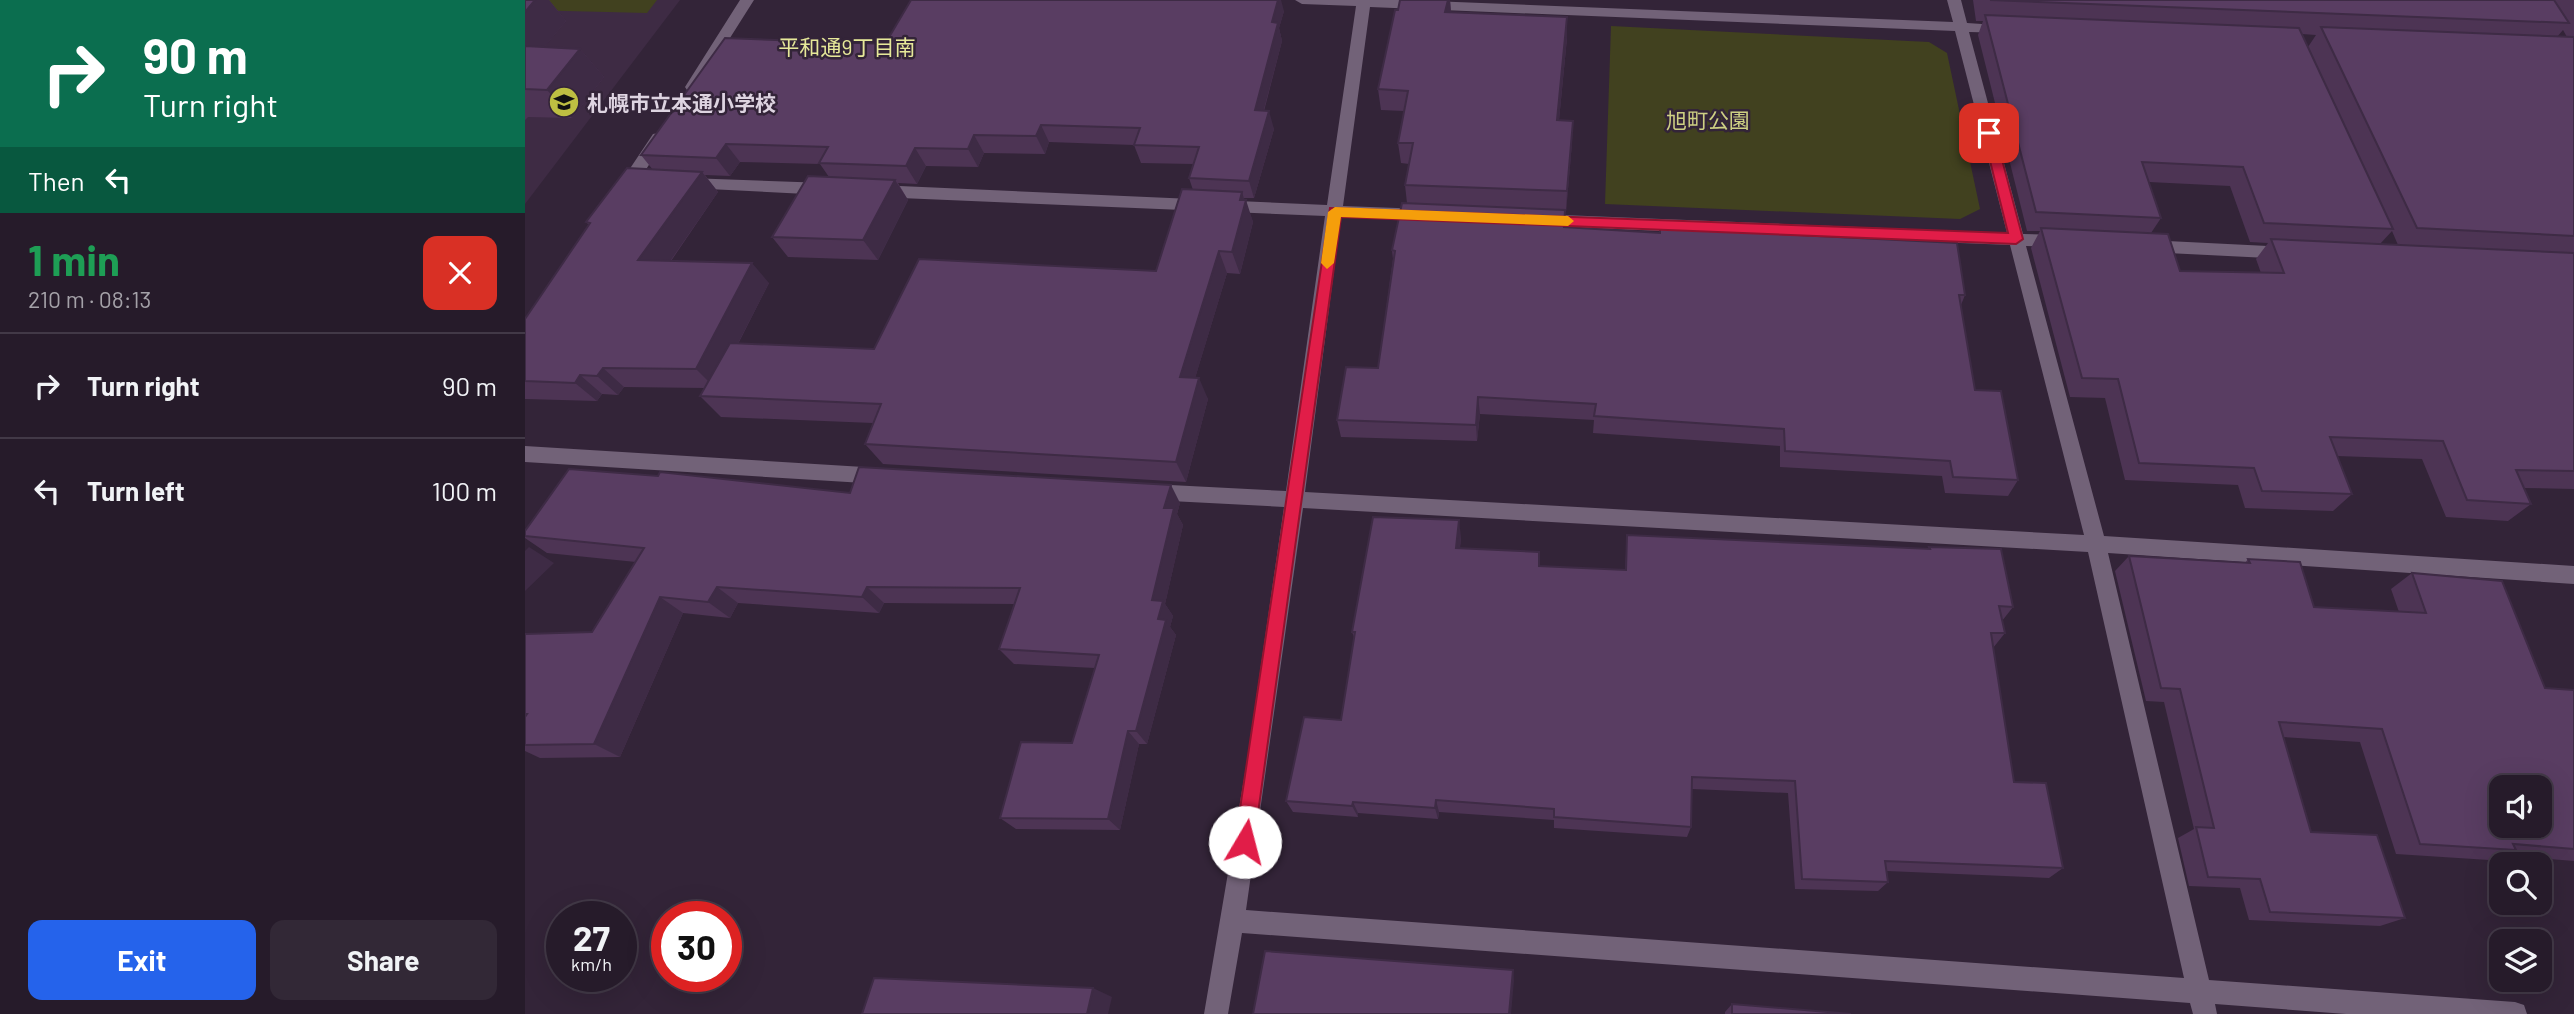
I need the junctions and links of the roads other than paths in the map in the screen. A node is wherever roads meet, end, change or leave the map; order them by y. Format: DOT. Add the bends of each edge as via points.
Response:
graph roads {
  1 [pos="747,0"];
  2 [pos="1302,0"];
  3 [pos="1954,0"];
  4 [pos="1364,1"];
  5 [pos="1962,27"];
  6 [pos="2017,29"];
  7 [pos="682,102"];
  8 [pos="668,124"];
  9 [pos="673,182"];
  10 [pos="838,190"];
  11 [pos="866,191"];
  12 [pos="616,202"];
  13 [pos="1335,212"];
  14 [pos="1446,216"];
  15 [pos="1515,219"];
  16 [pos="2016,239"];
  17 [pos="2072,242"];
  18 [pos="2128,245"];
  19 [pos="2309,254"];
  20 [pos="525,454"];
  21 [pos="896,477"];
  22 [pos="1130,491"];
  23 [pos="1294,501"];
  24 [pos="2096,544"];
  25 [pos="2574,575"];
  26 [pos="1233,921"];
  27 [pos="2202,1003"];
  28 [pos="1216,1014"];
  29 [pos="2515,1014"];
  1 -- 7 [label="street"];
  2 -- 4 [label="street"];
  3 -- 5 [label="street"];
  4 -- 5 [label="street"];
  4 -- 13 [label="street"];
  5 -- 6 [label="street"];
  5 -- 16 [label="street"];
  8 -- 12 [label="street" via="638,181"];
  9 -- 10 [label="street"];
  11 -- 13 [label="street"];
  13 -- 14 [label="street"];
  13 -- 23 [label="street"];
  15 -- 16 [label="street"];
  16 -- 17 [label="street"];
  16 -- 24 [label="street"];
  18 -- 19 [label="street"];
  20 -- 21 [label="street"];
  22 -- 23 [label="street"];
  23 -- 24 [label="street"];
  23 -- 26 [label="street"];
  24 -- 25 [label="street"];
  24 -- 27 [label="street"];
  26 -- 27 [label="street"];
  26 -- 28 [label="street"];
  27 -- 29 [label="street"];
}
